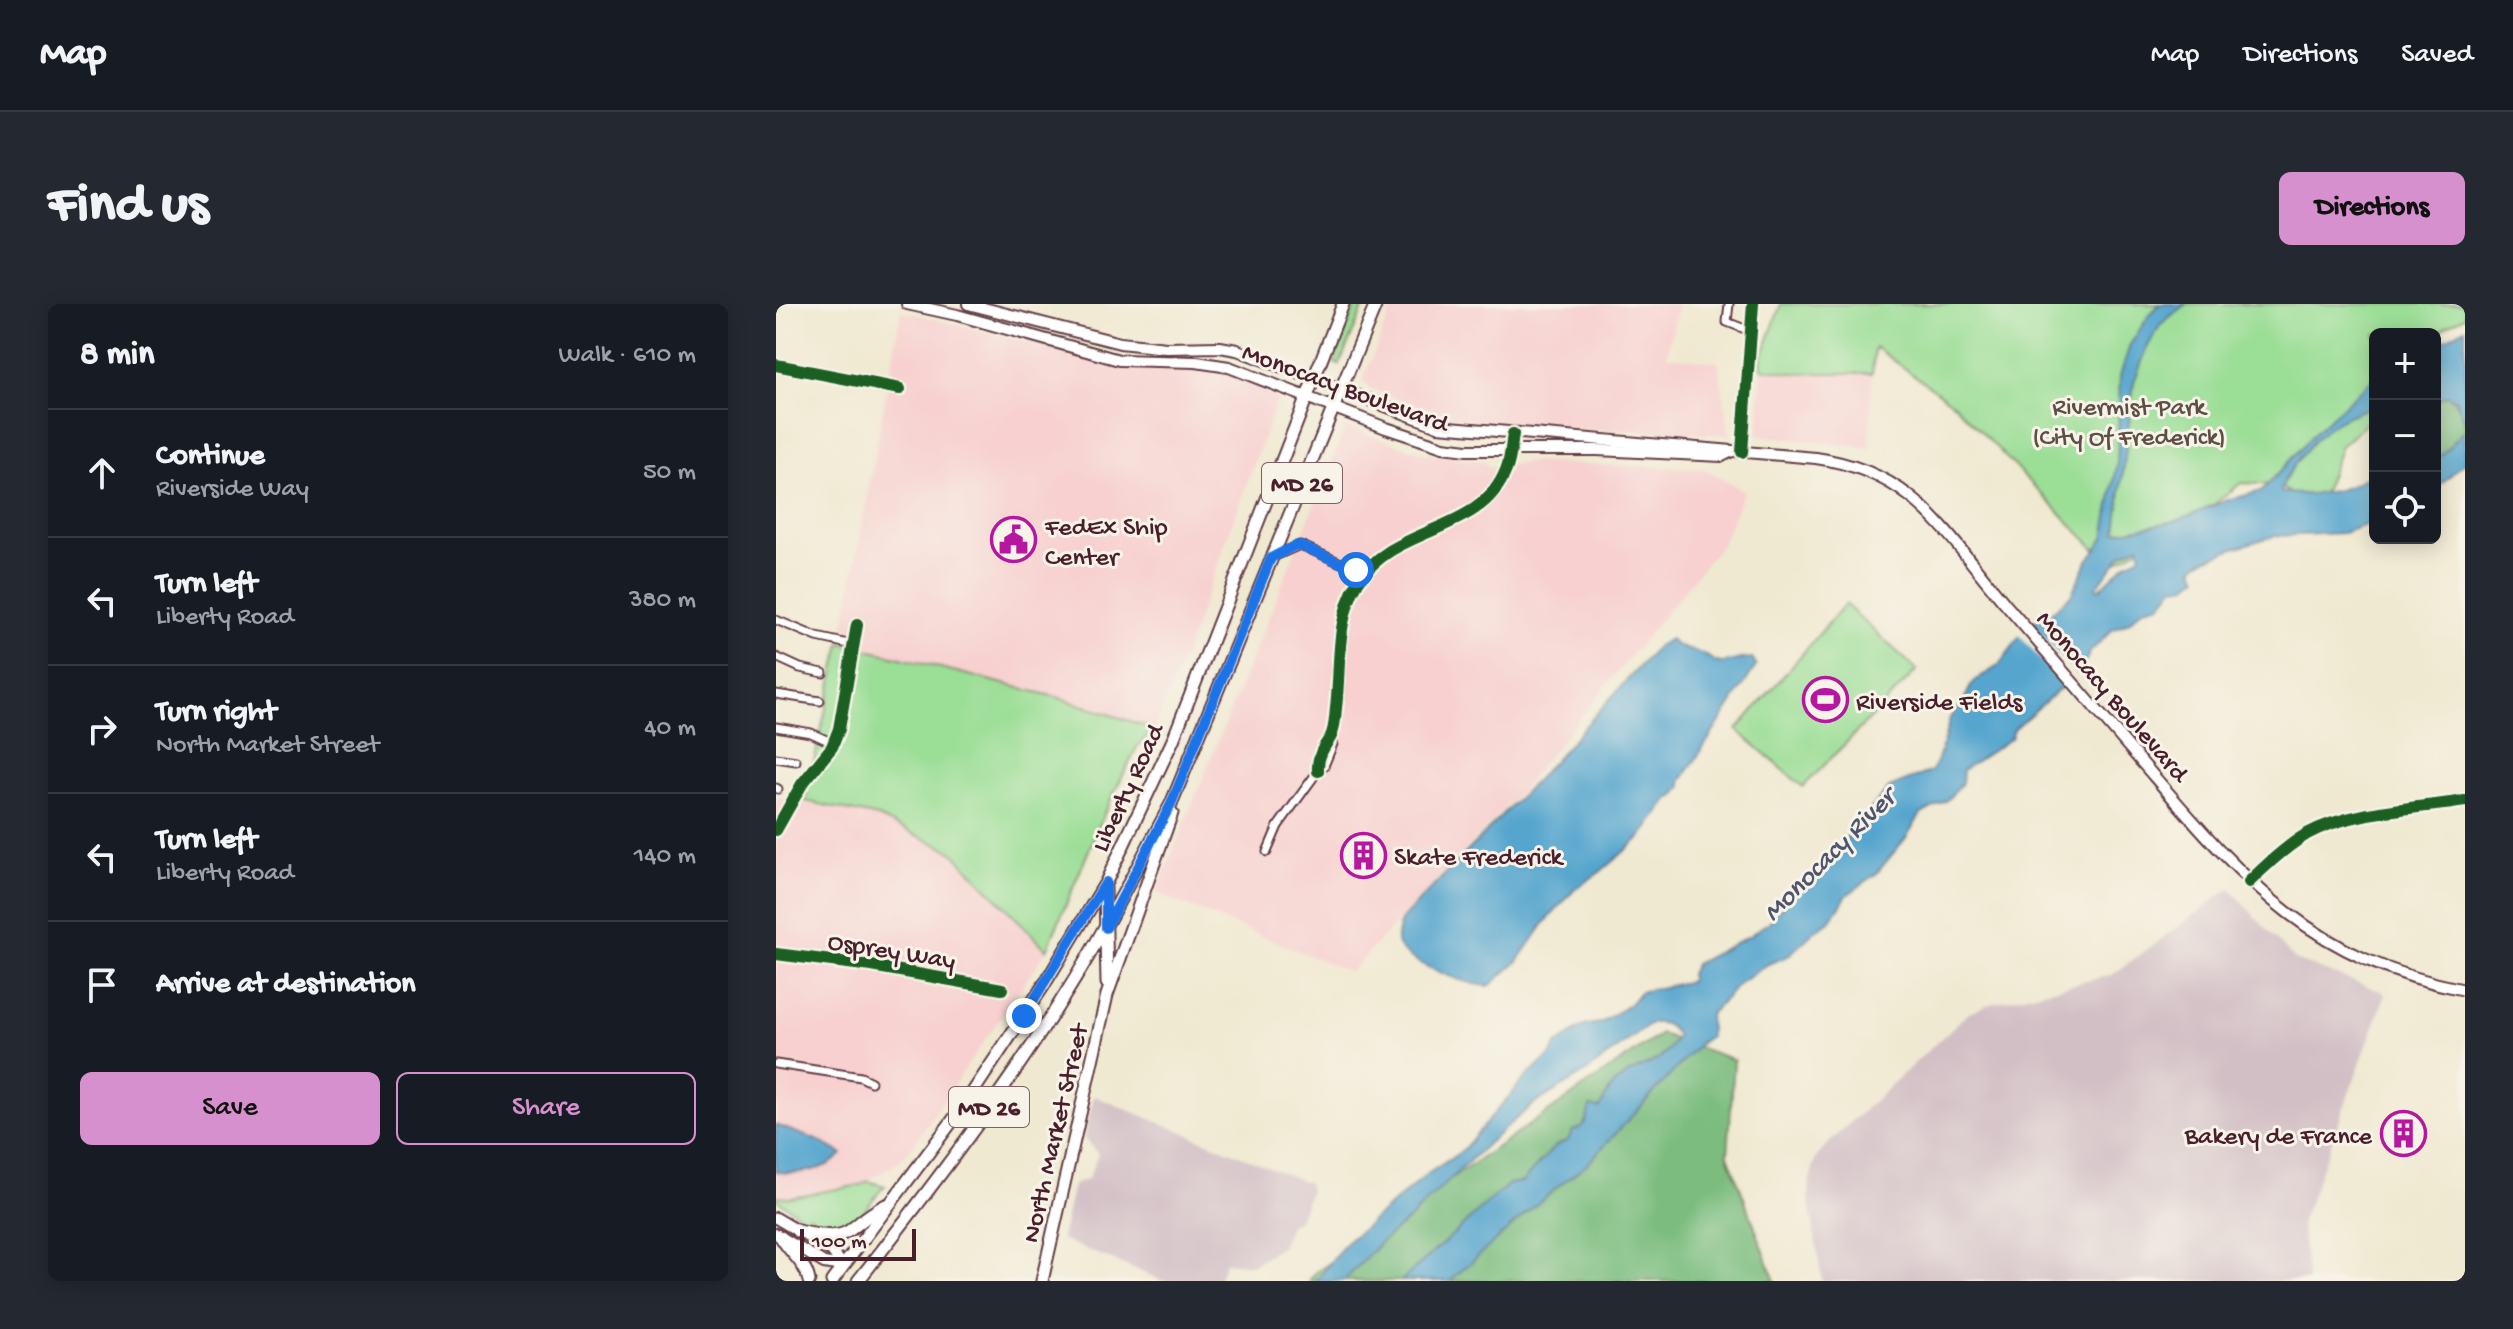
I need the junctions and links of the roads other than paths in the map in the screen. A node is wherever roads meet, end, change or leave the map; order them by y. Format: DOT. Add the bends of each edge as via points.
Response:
graph roads {
  1 [pos="907,304"];
  2 [pos="968,304"];
  3 [pos="1343,304"];
  4 [pos="1376,304"];
  5 [pos="1729,304"];
  6 [pos="1753,304"];
  7 [pos="1750,331"];
  8 [pos="776,365"];
  9 [pos="1314,379"];
  10 [pos="900,389"];
  11 [pos="1340,389"];
  12 [pos="1307,397"];
  13 [pos="1333,407"];
  14 [pos="1513,434"];
  15 [pos="1511,450"];
  16 [pos="1730,452"];
  17 [pos="1742,452"];
  18 [pos="1271,558"];
  19 [pos="1364,573"];
  20 [pos="776,620"];
  21 [pos="857,625"];
  22 [pos="853,645"];
  23 [pos="776,657"];
  24 [pos="823,673"];
  25 [pos="776,694"];
  26 [pos="820,701"];
  27 [pos="776,727"];
  28 [pos="833,743"];
  29 [pos="776,758"];
  30 [pos="796,761"];
  31 [pos="2465,801"];
  32 [pos="1171,804"];
  33 [pos="776,830"];
  34 [pos="1267,852"];
  35 [pos="1106,882"];
  36 [pos="2249,882"];
  37 [pos="1106,928"];
  38 [pos="776,954"];
  39 [pos="1002,989"];
  40 [pos="2465,990"];
  41 [pos="1107,995"];
  42 [pos="776,1064"];
  43 [pos="871,1082"];
  44 [pos="890,1203"];
  45 [pos="776,1218"];
  46 [pos="797,1231"];
  47 [pos="779,1235"];
  48 [pos="843,1266"];
  49 [pos="862,1280"];
  50 [pos="809,1281"];
  51 [pos="832,1281"];
  52 [pos="1042,1281"];
  1 -- 12 [label="main road, Monocacy Boulevard" via="1119,360 1229,367"];
  2 -- 9 [label="main road, Monocacy Boulevard" via="1120,343 1237,350"];
  3 -- 9 [label="main road, Liberty Road / MD 26"];
  4 -- 11 [label="main road, Liberty Road / MD 26"];
  5 -- 7 [label="street" via="1727,322"];
  6 -- 7 [label="street"];
  7 -- 17 [label="street"];
  8 -- 10 [label="street"];
  9 -- 11 [label="main road, Monocacy Boulevard"];
  9 -- 12 [label="main road, Liberty Road / MD 26"];
  11 -- 13 [label="main road, Liberty Road / MD 26"];
  11 -- 14 [label="main road, Monocacy Boulevard" via="1432,425"];
  12 -- 13 [label="main road, Monocacy Boulevard"];
  12 -- 35 [label="main road, Liberty Road / MD 26" via="1173,740"];
  13 -- 15 [label="main road, Monocacy Boulevard" via="1431,444"];
  13 -- 18 [label="main road, Liberty Road / MD 26"];
  14 -- 15 [label="street"];
  14 -- 16 [label="main road, Monocacy Boulevard"];
  15 -- 16 [label="main road, Monocacy Boulevard" via="1722,456"];
  15 -- 19 [label="street" via="1501,481 1477,507 1393,547"];
  16 -- 17 [label="main road, Monocacy Boulevard"];
  17 -- 36 [label="main road, Monocacy Boulevard" via="1835,460 1873,472 1920,503"];
  18 -- 19 [label="street" via="1300,545"];
  18 -- 32 [label="main road, Liberty Road / MD 26"];
  19 -- 34 [label="street" via="1346,608 1330,737 1318,771 1278,826"];
  20 -- 22 [label="street"];
  21 -- 22 [label="street"];
  22 -- 28 [label="street"];
  23 -- 24 [label="street"];
  25 -- 26 [label="street"];
  27 -- 28 [label="street"];
  28 -- 33 [label="street"];
  29 -- 30 [label="street"];
  31 -- 36 [label="street" via="2351,818 2318,829 2282,851"];
  32 -- 37 [label="main road, Liberty Road / MD 26"];
  32 -- 41 [label="main road, North Market Street" via="1172,817"];
  35 -- 37 [label="main road, North Market Street"];
  35 -- 44 [label="main road, Liberty Road / MD 26" via="965,1104"];
  36 -- 40 [label="main road, Monocacy Boulevard" via="2336,945 2392,970"];
  37 -- 41 [label="main road, North Market Street"];
  37 -- 49 [label="main road, Liberty Road / MD 26" via="1000,1093"];
  38 -- 39 [label="street, Osprey Way"];
  41 -- 52 [label="main road, North Market Street"];
  42 -- 43 [label="street"];
  44 -- 46 [label="main road" via="845,1235 832,1238"];
  44 -- 48 [label="main road, Liberty Road / MD 26"];
  45 -- 46 [label="main road"];
  46 -- 48 [label="main road" via="832,1251"];
  47 -- 48 [label="main road" via="824,1263"];
  47 -- 50 [label="main road" via="804,1266"];
  48 -- 49 [label="main road"];
  48 -- 51 [label="main road, Liberty Road / MD 26"];
}
